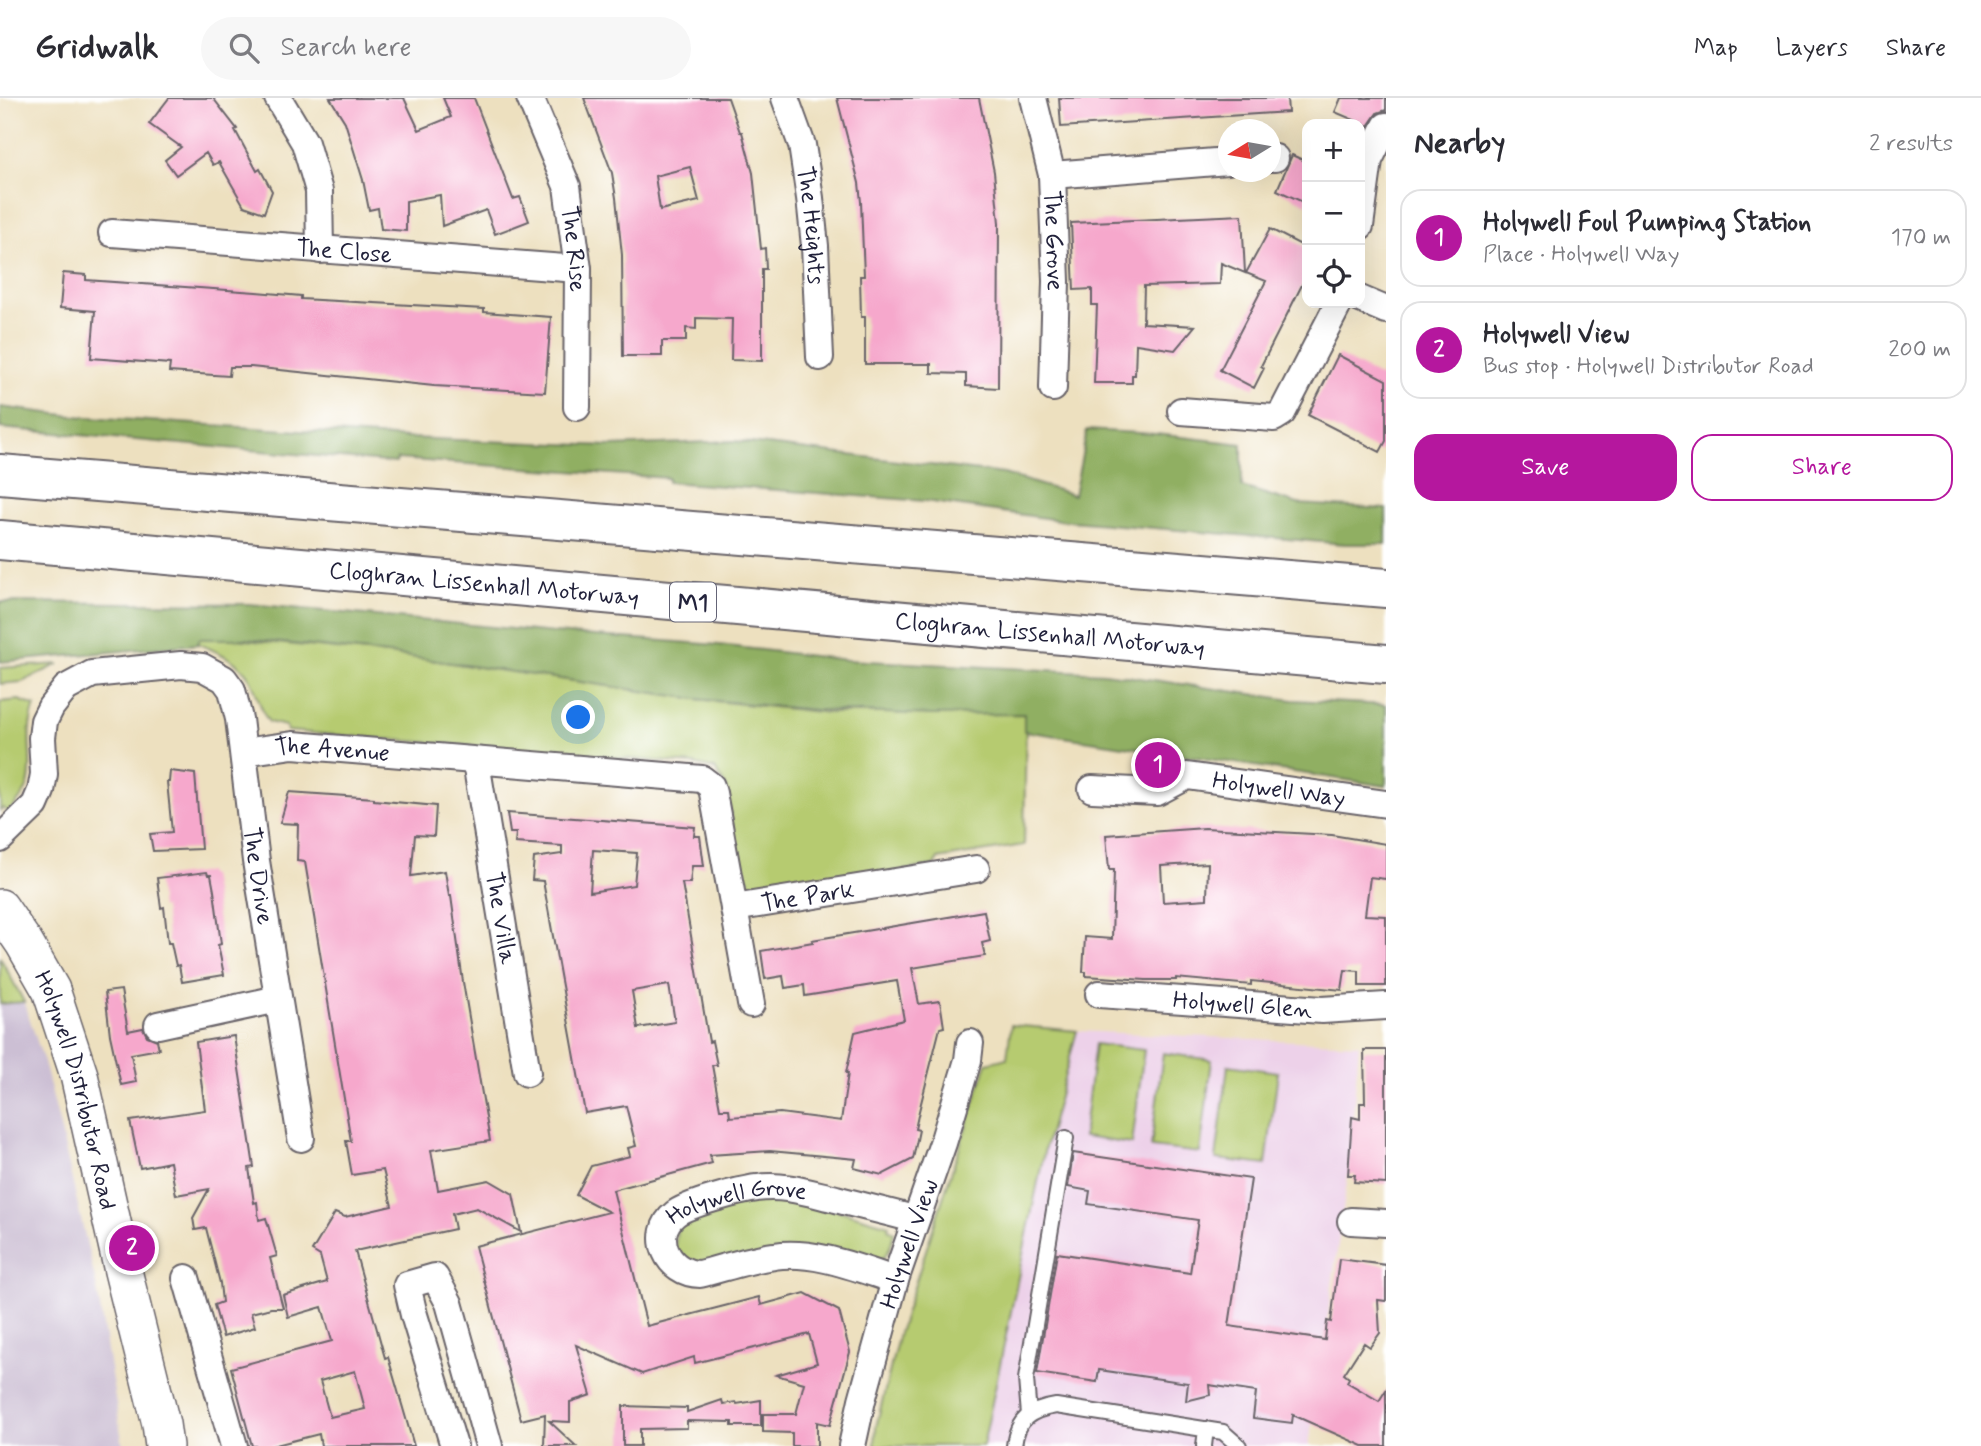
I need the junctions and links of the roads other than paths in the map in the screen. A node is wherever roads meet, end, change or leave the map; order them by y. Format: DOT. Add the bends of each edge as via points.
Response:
graph roads {
  1 [pos="278,98"];
  2 [pos="530,98"];
  3 [pos="785,98"];
  4 [pos="1033,98"];
  5 [pos="1386,126"];
  6 [pos="1365,158"];
  7 [pos="1218,163"];
  8 [pos="1052,175"];
  9 [pos="112,233"];
  10 [pos="320,250"];
  11 [pos="578,270"];
  12 [pos="1365,301"];
  13 [pos="1336,308"];
  14 [pos="1386,310"];
  15 [pos="820,357"];
  16 [pos="1053,388"];
  17 [pos="577,407"];
  18 [pos="1181,411"];
  19 [pos="0,474"];
  20 [pos="0,540"];
  21 [pos="1386,589"];
  22 [pos="1386,664"];
  23 [pos="244,752"];
  24 [pos="476,762"];
  25 [pos="1092,789"];
  26 [pos="1386,804"];
  27 [pos="0,839"];
  28 [pos="976,869"];
  29 [pos="0,908"];
  30 [pos="734,908"];
  31 [pos="1099,994"];
  32 [pos="278,999"];
  33 [pos="751,1004"];
  34 [pos="1386,1006"];
  35 [pos="158,1025"];
  36 [pos="970,1043"];
  37 [pos="527,1073"];
  38 [pos="301,1138"];
  39 [pos="1066,1138"];
  40 [pos="914,1219"];
  41 [pos="1351,1221"];
  42 [pos="1386,1223"];
  43 [pos="186,1278"];
  44 [pos="895,1280"];
  45 [pos="1029,1415"];
  46 [pos="1206,1429"];
  47 [pos="164,1446"];
  48 [pos="234,1446"];
  49 [pos="454,1446"];
  50 [pos="489,1446"];
  51 [pos="852,1446"];
  52 [pos="1014,1446"];
  53 [pos="1204,1446"];
  54 [pos="1239,1446"];
  1 -- 10 [label="street" via="304,143 319,191"];
  2 -- 11 [label="street, The Rise" via="567,186"];
  3 -- 15 [label="street, The Heights" via="802,145 810,198"];
  4 -- 8 [label="street, The Grove"];
  5 -- 6 [label="street"];
  7 -- 8 [label="street"];
  8 -- 16 [label="street, The Grove" via="1056,281"];
  9 -- 10 [label="street, The Close"];
  10 -- 11 [label="street, The Close"];
  11 -- 17 [label="street, The Rise"];
  12 -- 14 [label="street"];
  13 -- 18 [label="street" via="1282,413 1274,418"];
  19 -- 21 [label="highway"];
  20 -- 22 [label="highway, Cloghran Lissenhall Motorway / M1"];
  23 -- 24 [label="street, The Avenue" via="293,745"];
  23 -- 27 [label="street, The Avenue" via="232,690 214,672 181,665 92,674 66,688 51,708 44,721 41,792 35,805"];
  23 -- 32 [label="street, The Drive"];
  24 -- 30 [label="street, The Avenue" via="707,781 716,802"];
  24 -- 37 [label="street, The Villa"];
  25 -- 26 [label="street, Holywell Way" via="1157,792 1187,776"];
  28 -- 30 [label="street, The Park"];
  29 -- 47 [label="street, Holywell Distributor Road" via="51,990 79,1075"];
  30 -- 33 [label="street, The Park"];
  31 -- 34 [label="street, Holywell Glen" via="1322,1010"];
  32 -- 35 [label="street"];
  32 -- 38 [label="street, The Drive"];
  36 -- 40 [label="street, Holywell View" via="943,1143"];
  39 -- 45 [label="lane" via="1026,1379"];
  40 -- 44 [label="street, Holywell View"];
  40 -- 44 [label="street, Holywell Grove" via="789,1188 760,1187 684,1209 664,1231 669,1259 691,1274 793,1255 841,1263"];
  41 -- 42 [label="street"];
  43 -- 48 [label="street"];
  44 -- 51 [label="street, Holywell View"];
  45 -- 46 [label="lane" via="1056,1406"];
  45 -- 52 [label="lane" via="1015,1435"];
  46 -- 53 [label="lane"];
  46 -- 54 [label="lane" via="1223,1432"];
  49 -- 50 [label="street" via="407,1285 435,1278 449,1303"];
}
